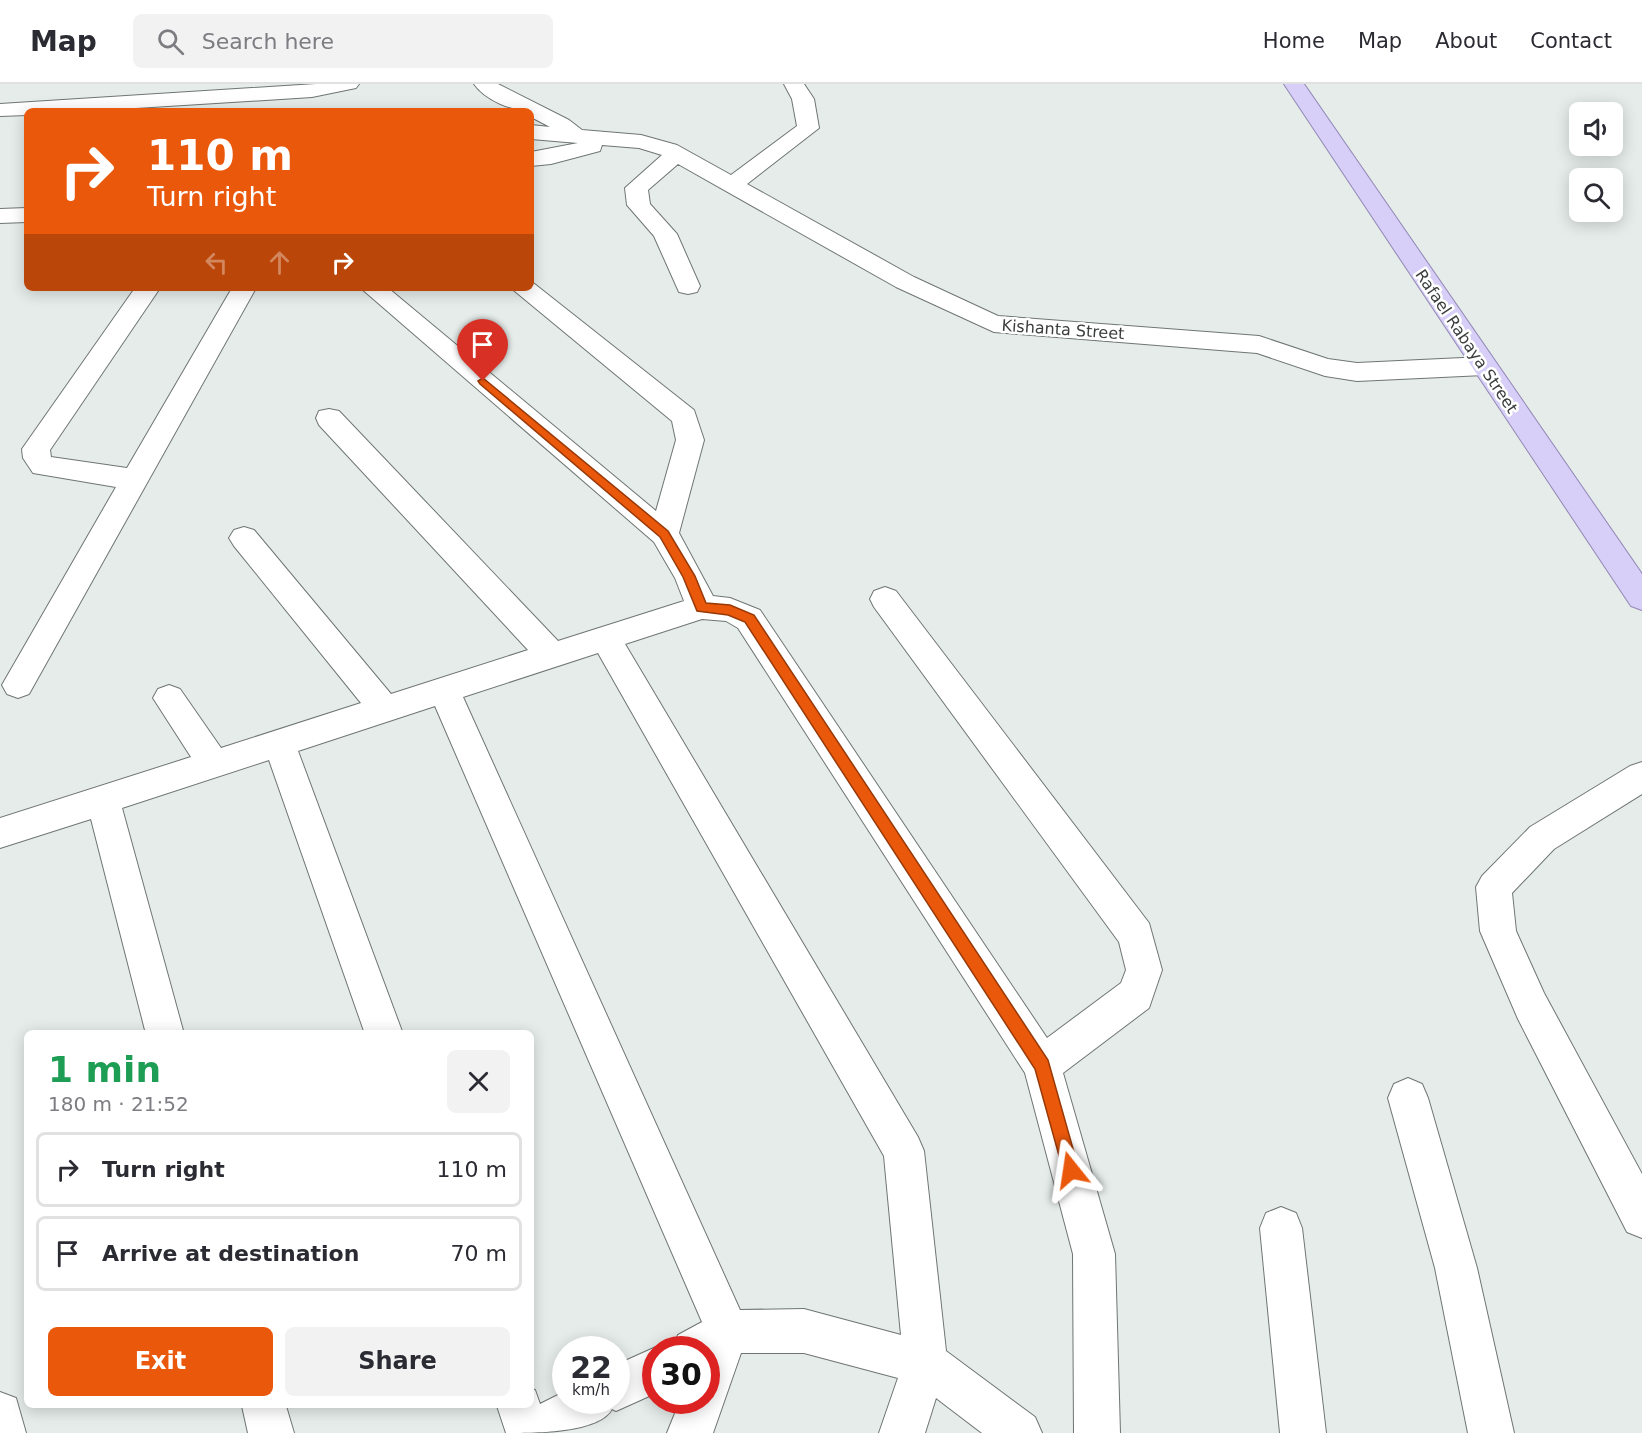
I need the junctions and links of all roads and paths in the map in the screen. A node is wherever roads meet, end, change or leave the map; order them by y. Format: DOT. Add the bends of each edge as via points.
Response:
graph roads {
  1 [pos="349,84"];
  2 [pos="484,84"];
  3 [pos="794,84"];
  4 [pos="1294,84"];
  5 [pos="33,108"];
  6 [pos="532,108"];
  7 [pos="24,109"];
  8 [pos="534,109"];
  9 [pos="0,110"];
  10 [pos="534,133"];
  11 [pos="586,143"];
  12 [pos="676,154"];
  13 [pos="534,159"];
  14 [pos="730,186"];
  15 [pos="24,214"];
  16 [pos="0,216"];
  17 [pos="688,286"];
  18 [pos="146,291"];
  19 [pos="242,291"];
  20 [pos="376,291"];
  21 [pos="527,291"];
  22 [pos="1484,366"];
  23 [pos="329,418"];
  24 [pos="134,479"];
  25 [pos="664,534"];
  26 [pos="244,538"];
  27 [pos="1642,598"];
  28 [pos="885,599"];
  29 [pos="702,607"];
  30 [pos="605,638"];
  31 [pos="552,655"];
  32 [pos="18,685"];
  33 [pos="444,690"];
  34 [pos="169,698"];
  35 [pos="386,709"];
  36 [pos="279,743"];
  37 [pos="214,764"];
  38 [pos="1642,776"];
  39 [pos="103,800"];
  40 [pos="0,833"];
  41 [pos="164,1030"];
  42 [pos="383,1030"];
  43 [pos="1042,1065"];
  44 [pos="1408,1098"];
  45 [pos="1642,1217"];
  46 [pos="1281,1228"];
  47 [pos="708,1336"];
  48 [pos="720,1340"];
  49 [pos="925,1363"];
  50 [pos="265,1408"];
  51 [pos="520,1408"];
  52 [pos="0,1414"];
  53 [pos="567,1414"];
  54 [pos="697,1414"];
  55 [pos="3,1433"];
  56 [pos="271,1433"];
  57 [pos="530,1433"];
  58 [pos="690,1433"];
  59 [pos="902,1433"];
  60 [pos="1019,1433"];
  61 [pos="1097,1433"];
  62 [pos="1303,1433"];
  63 [pos="1491,1433"];
  1 -- 5 [label="street" via="312,91"];
  2 -- 6 [label="street"];
  3 -- 14 [label="street" via="803,99 808,128"];
  4 -- 22 [label="main road, Rafael Rabaya Street"];
  7 -- 9 [label="street"];
  8 -- 11 [label="street" via="553,117"];
  10 -- 11 [label="street, Kishanta Street"];
  11 -- 12 [label="street, Kishanta Street" via="641,142"];
  11 -- 13 [label="street, Kishanta Street" via="550,158"];
  12 -- 14 [label="street, Kishanta Street"];
  12 -- 17 [label="street" via="636,188 639,205 665,234"];
  14 -- 22 [label="street, Kishanta Street" via="905,282 994,324 1259,345 1325,367 1357,372"];
  15 -- 16 [label="street"];
  18 -- 24 [label="street" via="36,449 43,465"];
  19 -- 24 [label="street"];
  20 -- 25 [label="street"];
  21 -- 25 [label="street" via="684,417 690,440"];
  22 -- 27 [label="main road, Rafael Rabaya Street"];
  23 -- 31 [label="street"];
  24 -- 32 [label="street"];
  25 -- 29 [label="street"];
  26 -- 35 [label="street"];
  28 -- 43 [label="street" via="1136,935 1144,970 1136,995"];
  29 -- 30 [label="street"];
  29 -- 43 [label="street" via="730,610 749,619"];
  30 -- 31 [label="street"];
  30 -- 49 [label="street" via="904,1151"];
  31 -- 33 [label="street"];
  33 -- 35 [label="street"];
  33 -- 47 [label="street"];
  34 -- 37 [label="street"];
  35 -- 36 [label="street"];
  36 -- 37 [label="street"];
  36 -- 42 [label="street"];
  37 -- 39 [label="street"];
  38 -- 45 [label="street" via="1542,838 1494,887 1498,931 1531,1006"];
  39 -- 40 [label="street"];
  39 -- 41 [label="street"];
  43 -- 61 [label="street" via="1094,1254"];
  44 -- 63 [label="street" via="1456,1268"];
  46 -- 62 [label="street"];
  48 -- 49 [label="street" via="804,1331"];
  49 -- 59 [label="street"];
  49 -- 60 [label="street"];
  50 -- 56 [label="street"];
  51 -- 57 [label="street"];
  52 -- 55 [label="street"];
  53 -- 57 [label="street"];
  54 -- 58 [label="street"];
}
